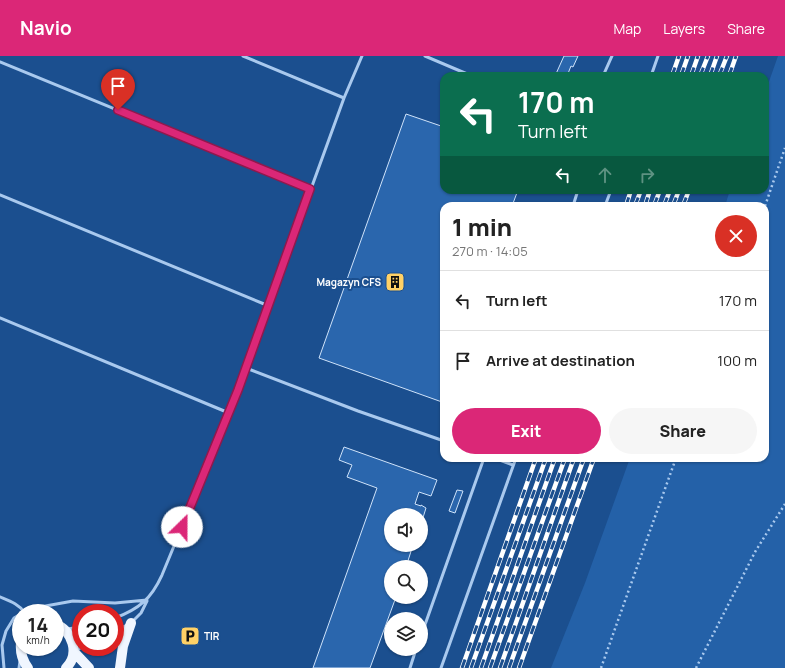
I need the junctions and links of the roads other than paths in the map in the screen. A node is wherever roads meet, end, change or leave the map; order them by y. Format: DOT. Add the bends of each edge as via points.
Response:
graph roads {
  1 [pos="243,56"];
  2 [pos="362,56"];
  3 [pos="425,56"];
  4 [pos="612,56"];
  5 [pos="658,56"];
  6 [pos="0,62"];
  7 [pos="463,72"];
  8 [pos="606,72"];
  9 [pos="652,72"];
  10 [pos="344,98"];
  11 [pos="310,189"];
  12 [pos="0,195"];
  13 [pos="269,306"];
  14 [pos="0,318"];
  15 [pos="246,368"];
  16 [pos="229,413"];
  17 [pos="440,440"];
  18 [pos="483,462"];
  19 [pos="507,462"];
  20 [pos="513,464"];
  21 [pos="0,597"];
  22 [pos="147,600"];
  23 [pos="16,604"];
  24 [pos="52,604"];
  25 [pos="124,614"];
  26 [pos="428,616"];
  27 [pos="12,621"];
  28 [pos="131,623"];
  29 [pos="124,626"];
  30 [pos="72,628"];
  31 [pos="65,629"];
  32 [pos="72,640"];
  33 [pos="21,656"];
  34 [pos="21,656"];
  35 [pos="74,656"];
  36 [pos="82,656"];
  37 [pos="414,656"];
  38 [pos="4,668"];
  39 [pos="19,668"];
  40 [pos="28,668"];
  41 [pos="66,668"];
  42 [pos="89,668"];
  43 [pos="120,668"];
  44 [pos="410,668"];
  45 [pos="441,668"];
  1 -- 10 [label="lane"];
  2 -- 10 [label="lane"];
  3 -- 7 [label="lane"];
  4 -- 8 [label="lane"];
  5 -- 9 [label="lane"];
  6 -- 11 [label="lane"];
  10 -- 11 [label="lane"];
  11 -- 13 [label="lane"];
  12 -- 13 [label="lane"];
  13 -- 15 [label="lane"];
  14 -- 16 [label="lane"];
  15 -- 16 [label="lane"];
  15 -- 17 [label="lane"];
  16 -- 22 [label="lane" via="162,576"];
  18 -- 26 [label="lane"];
  19 -- 20 [label="lane"];
  20 -- 45 [label="lane"];
  21 -- 23 [label="lane"];
  22 -- 24 [label="lane" via="115,603 73,600"];
  22 -- 25 [label="lane" via="138,608"];
  22 -- 28 [label="lane"];
  27 -- 38 [label="lane" via="3,638"];
  28 -- 29 [label="lane"];
  28 -- 43 [label="main road" via="123,646"];
  30 -- 31 [label="lane"];
  31 -- 32 [label="main road"];
  33 -- 39 [label="lane"];
  34 -- 40 [label="main road"];
  35 -- 41 [label="main road"];
  36 -- 42 [label="main road"];
  37 -- 44 [label="lane"];
}
